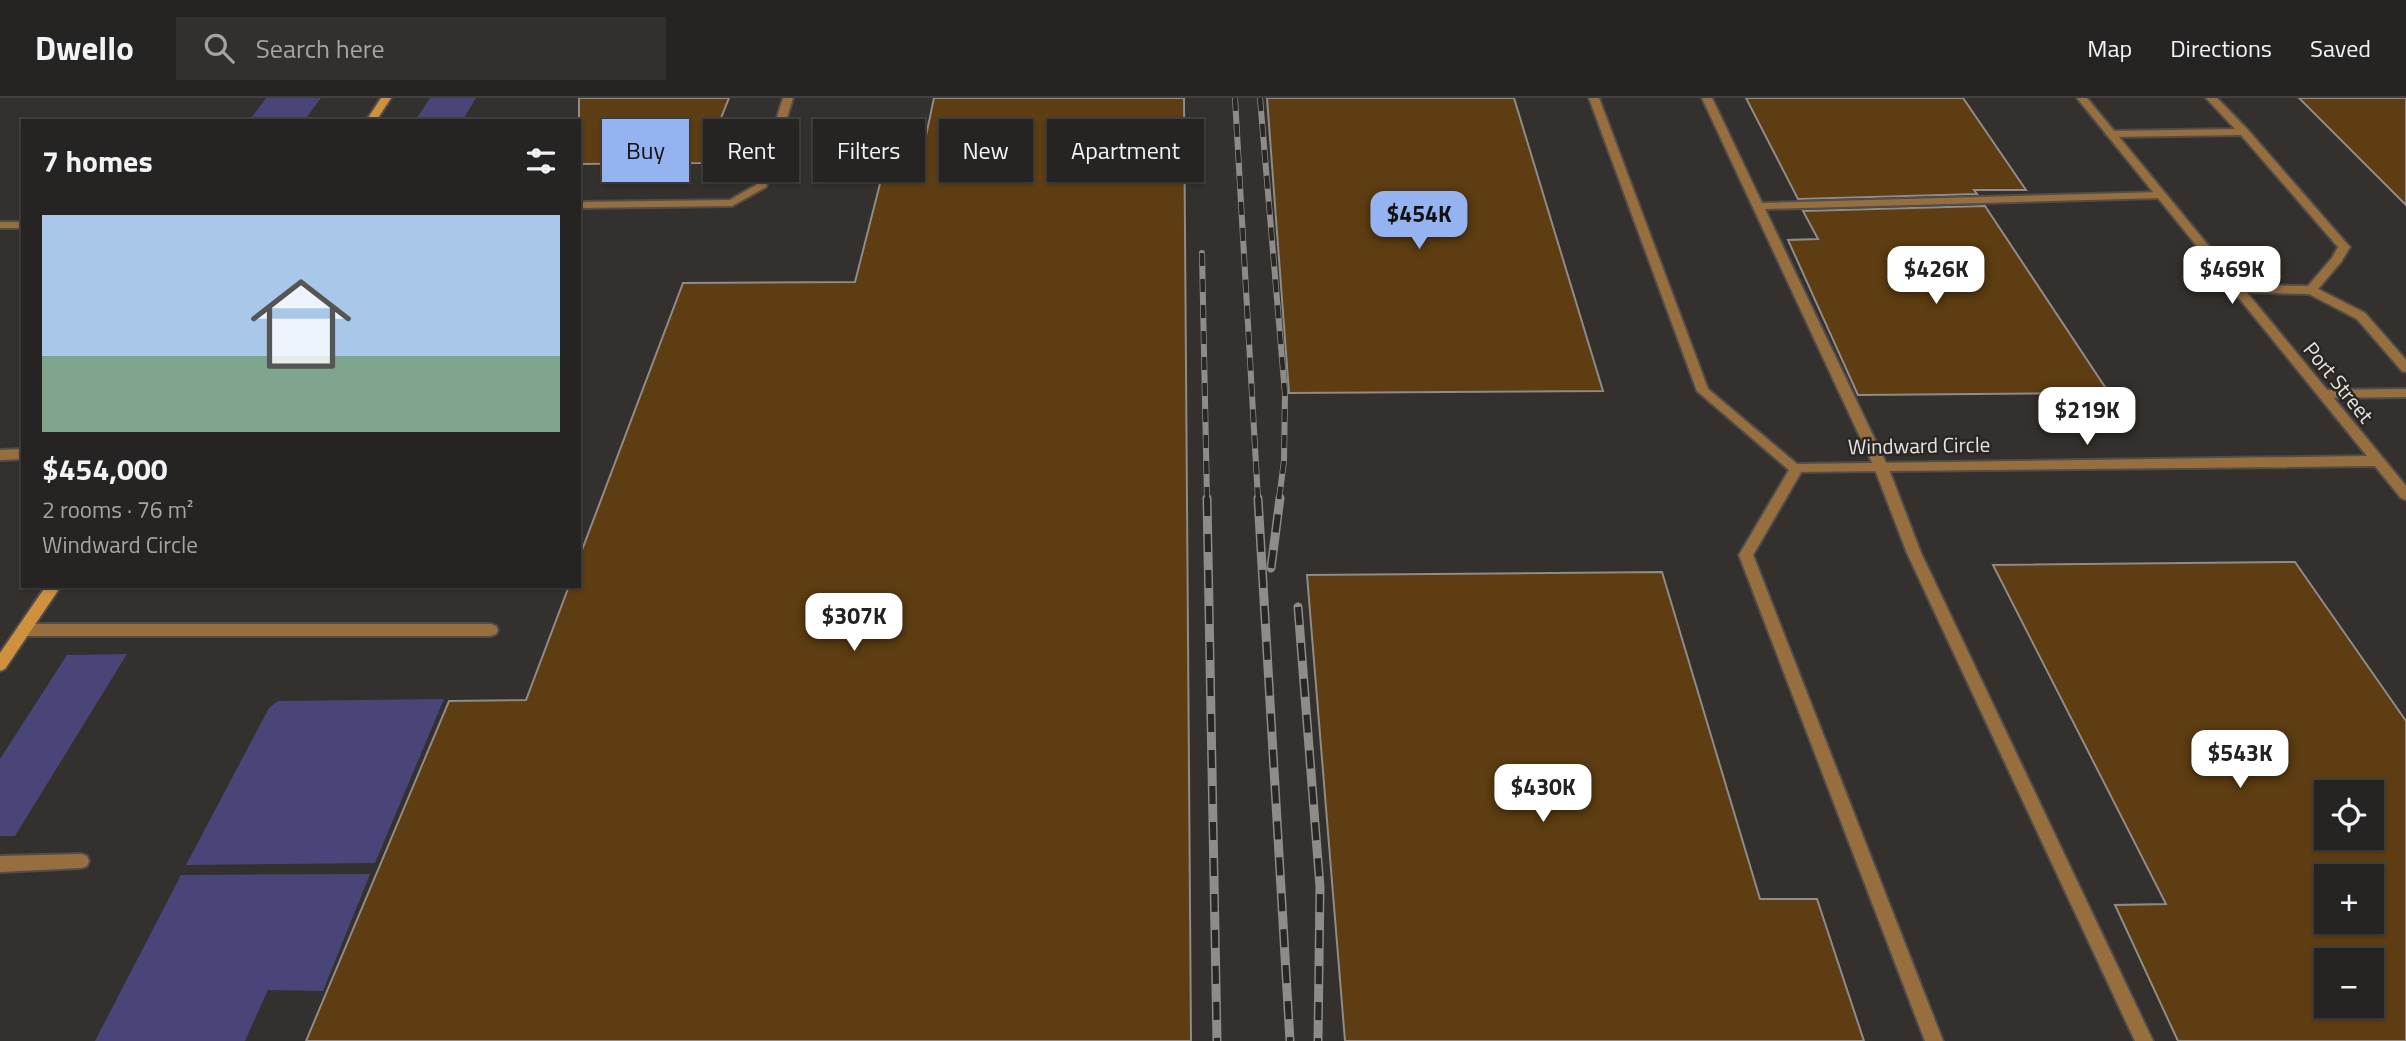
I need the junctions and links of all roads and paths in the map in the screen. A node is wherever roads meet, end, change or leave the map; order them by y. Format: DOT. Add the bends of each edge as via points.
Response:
graph roads {
  1 [pos="386,98"];
  2 [pos="788,98"];
  3 [pos="1594,98"];
  4 [pos="1707,98"];
  5 [pos="2082,98"];
  6 [pos="2211,98"];
  7 [pos="372,119"];
  8 [pos="2244,132"];
  9 [pos="2110,134"];
  10 [pos="2162,195"];
  11 [pos="581,205"];
  12 [pos="1759,206"];
  13 [pos="0,225"];
  14 [pos="21,225"];
  15 [pos="2238,289"];
  16 [pos="2311,290"];
  17 [pos="2406,368"];
  18 [pos="2406,393"];
  19 [pos="2324,394"];
  20 [pos="21,454"];
  21 [pos="0,455"];
  22 [pos="2378,461"];
  23 [pos="1881,467"];
  24 [pos="1796,469"];
  25 [pos="2406,495"];
  26 [pos="53,588"];
  27 [pos="24,630"];
  28 [pos="491,630"];
  29 [pos="0,665"];
  30 [pos="82,861"];
  31 [pos="0,864"];
  32 [pos="1934,1041"];
  33 [pos="2144,1041"];
  1 -- 7 [label="street"];
  2 -- 11 [label="street" via="761,187 732,204"];
  3 -- 24 [label="street" via="1703,391"];
  4 -- 12 [label="street"];
  5 -- 9 [label="street, Port Street"];
  6 -- 8 [label="street"];
  8 -- 9 [label="street"];
  8 -- 16 [label="street" via="2344,247"];
  9 -- 10 [label="street, Port Street"];
  10 -- 12 [label="street"];
  10 -- 15 [label="street, Port Street"];
  12 -- 23 [label="street"];
  13 -- 14 [label="street"];
  15 -- 16 [label="street"];
  15 -- 19 [label="street, Port Street"];
  16 -- 17 [label="street" via="2361,316"];
  18 -- 19 [label="street"];
  19 -- 22 [label="street, Port Street"];
  20 -- 21 [label="street"];
  22 -- 23 [label="street, Windward Circle"];
  22 -- 25 [label="street, Port Street"];
  23 -- 24 [label="street, Windward Circle"];
  23 -- 33 [label="street" via="1914,553"];
  24 -- 32 [label="street" via="1746,555"];
  26 -- 27 [label="street"];
  27 -- 28 [label="street"];
  27 -- 29 [label="street"];
  30 -- 31 [label="street"];
}
